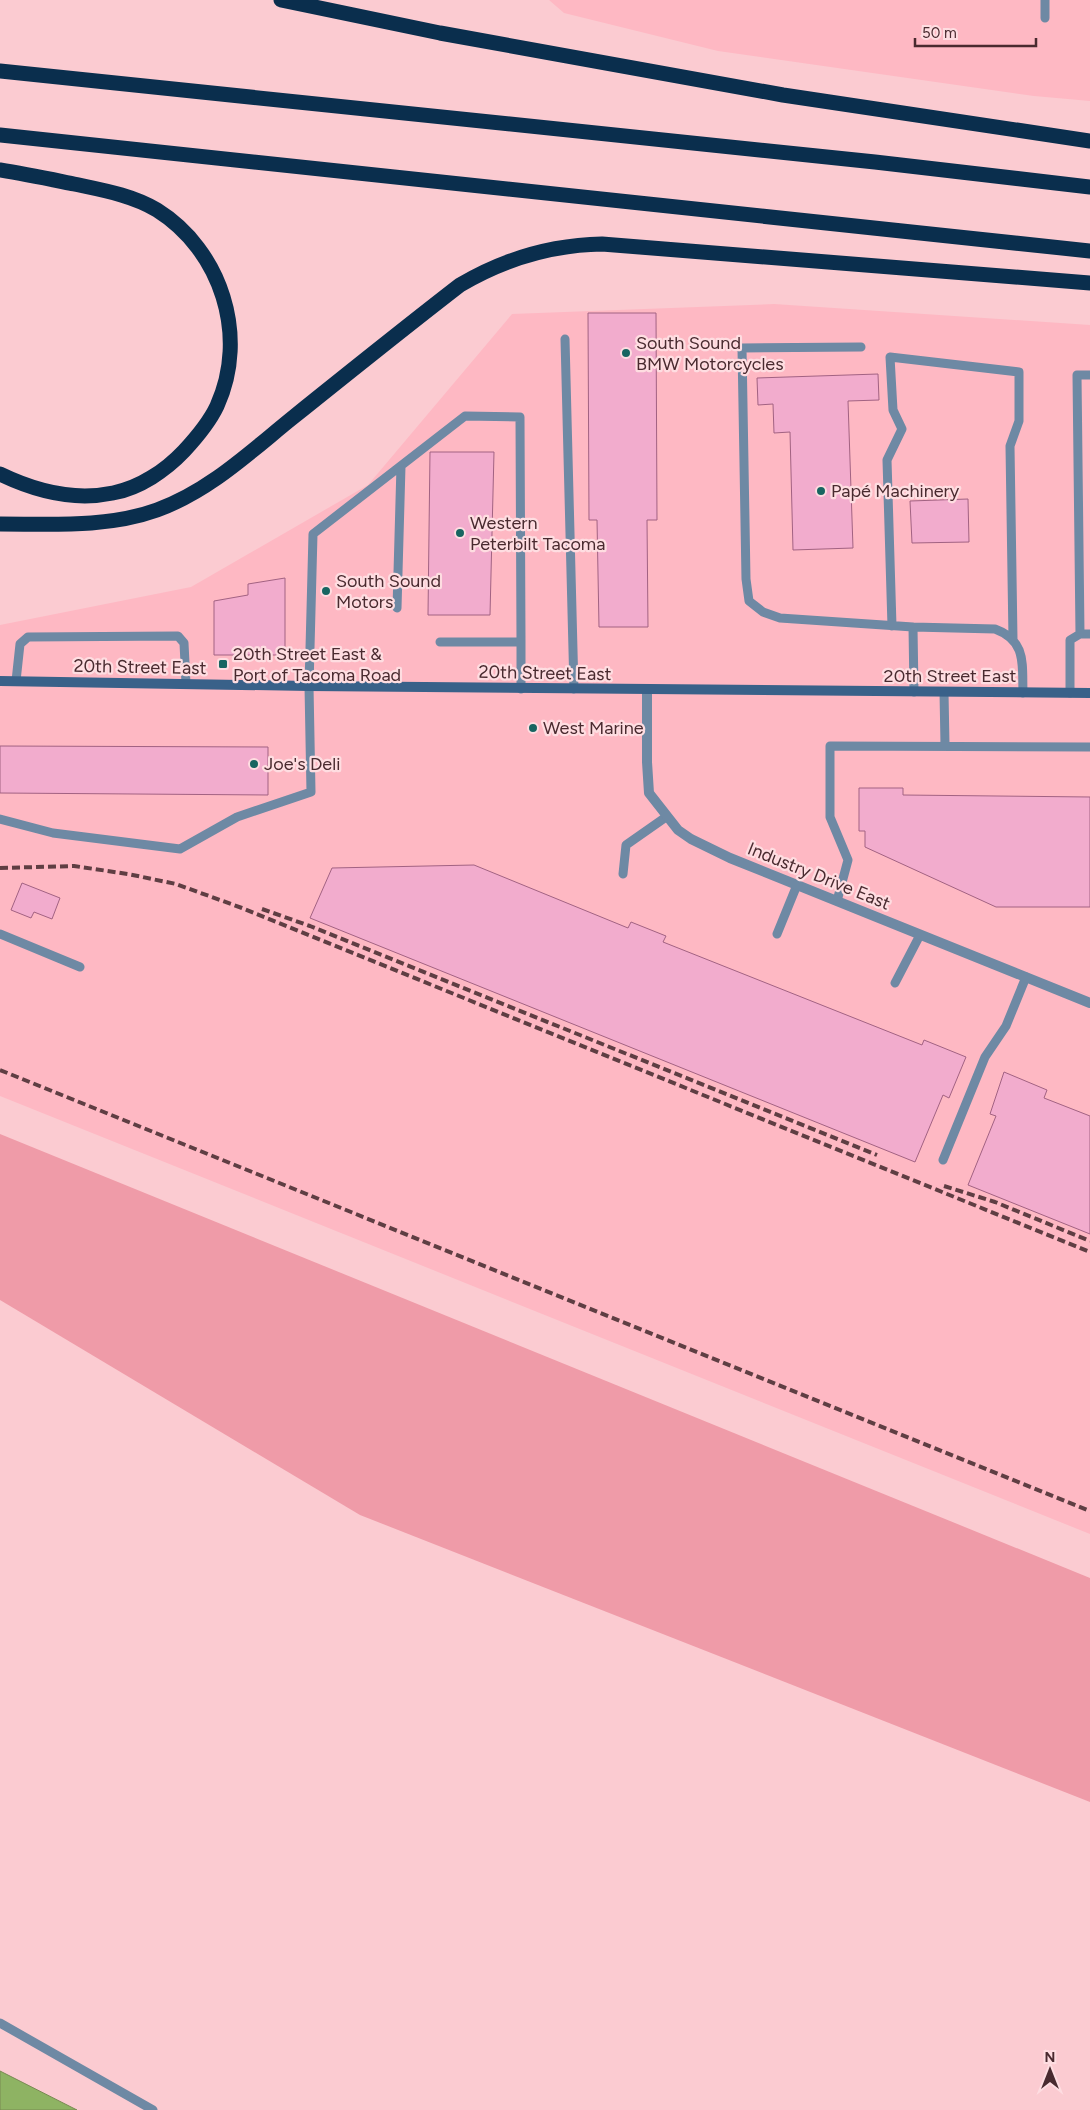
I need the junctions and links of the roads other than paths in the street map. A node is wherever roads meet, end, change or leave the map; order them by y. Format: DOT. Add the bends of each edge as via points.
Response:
graph roads {
  1 [pos="281,0"];
  2 [pos="324,0"];
  3 [pos="1045,0"];
  4 [pos="357,15"];
  5 [pos="1045,18"];
  6 [pos="0,71"];
  7 [pos="0,135"];
  8 [pos="1090,141"];
  9 [pos="0,170"];
  10 [pos="1090,187"];
  11 [pos="1090,251"];
  12 [pos="1090,283"];
  13 [pos="565,339"];
  14 [pos="861,347"];
  15 [pos="1090,375"];
  16 [pos="401,466"];
  17 [pos="0,474"];
  18 [pos="0,524"];
  19 [pos="397,608"];
  20 [pos="892,626"];
  21 [pos="913,627"];
  22 [pos="1080,634"];
  23 [pos="1090,634"];
  24 [pos="1013,639"];
  25 [pos="440,642"];
  26 [pos="521,642"];
  27 [pos="0,681"];
  28 [pos="16,681"];
  29 [pos="186,684"];
  30 [pos="309,686"];
  31 [pos="521,689"];
  32 [pos="574,689"];
  33 [pos="647,690"];
  34 [pos="914,692"];
  35 [pos="944,692"];
  36 [pos="1023,693"];
  37 [pos="1070,693"];
  38 [pos="1090,693"];
  39 [pos="945,745"];
  40 [pos="1090,747"];
  41 [pos="666,817"];
  42 [pos="0,819"];
  43 [pos="623,874"];
  44 [pos="797,885"];
  45 [pos="837,901"];
  46 [pos="0,934"];
  47 [pos="778,934"];
  48 [pos="920,935"];
  49 [pos="80,967"];
  50 [pos="1026,978"];
  51 [pos="894,983"];
  52 [pos="1089,999"];
  53 [pos="943,1160"];
  54 [pos="0,2023"];
  55 [pos="153,2110"];
  1 -- 4 [label="highway"];
  2 -- 4 [label="highway"];
  3 -- 5 [label="lane"];
  4 -- 8 [label="highway" via="783,95"];
  6 -- 10 [label="highway"];
  7 -- 11 [label="highway"];
  9 -- 17 [label="highway" via="120,193 156,210 184,232 205,257 225,298 230,362 222,393 202,432 167,467 130,488 98,496 59,494"];
  12 -- 18 [label="highway" via="602,244 534,252 485,270 460,285 238,464 183,499 156,510 87,524"];
  13 -- 32 [label="lane"];
  14 -- 20 [label="lane" via="742,348 746,579 749,600 763,612 780,618"];
  15 -- 22 [label="lane" via="1077,375"];
  16 -- 19 [label="lane"];
  16 -- 26 [label="lane" via="465,416 520,416"];
  16 -- 30 [label="lane" via="313,534"];
  20 -- 21 [label="lane"];
  20 -- 24 [label="lane" via="887,460 902,429 893,410 890,357 1020,372 1019,420 1010,446"];
  21 -- 24 [label="lane" via="995,629"];
  21 -- 34 [label="lane"];
  22 -- 23 [label="lane"];
  22 -- 37 [label="lane" via="1070,640"];
  24 -- 36 [label="lane" via="1020,652"];
  25 -- 26 [label="lane"];
  26 -- 31 [label="lane"];
  27 -- 28 [label="main road, 20th Street East"];
  28 -- 29 [label="main road, 20th Street East"];
  28 -- 29 [label="lane" via="20,644 28,637 178,636 184,643"];
  29 -- 30 [label="main road, 20th Street East"];
  30 -- 31 [label="main road, 20th Street East"];
  30 -- 42 [label="lane" via="311,792 237,817 180,850 53,833"];
  31 -- 32 [label="main road, 20th Street East"];
  32 -- 33 [label="main road, 20th Street East"];
  33 -- 34 [label="main road, 20th Street East"];
  33 -- 41 [label="street, Industry Drive East" via="648,788"];
  34 -- 35 [label="main road, 20th Street East"];
  35 -- 36 [label="main road, 20th Street East"];
  35 -- 39 [label="lane"];
  36 -- 37 [label="main road, 20th Street East"];
  37 -- 38 [label="main road, 20th Street East"];
  39 -- 40 [label="lane"];
  39 -- 45 [label="lane" via="830,746 830,817 848,860"];
  41 -- 43 [label="lane" via="626,845"];
  41 -- 44 [label="street, Industry Drive East" via="691,839"];
  44 -- 45 [label="street, Industry Drive East"];
  44 -- 47 [label="lane"];
  45 -- 48 [label="street, Industry Drive East"];
  46 -- 49 [label="lane"];
  48 -- 50 [label="street, Industry Drive East"];
  48 -- 51 [label="lane"];
  50 -- 52 [label="street, Industry Drive East"];
  50 -- 53 [label="lane" via="1006,1026 985,1057"];
  54 -- 55 [label="lane"];
}
